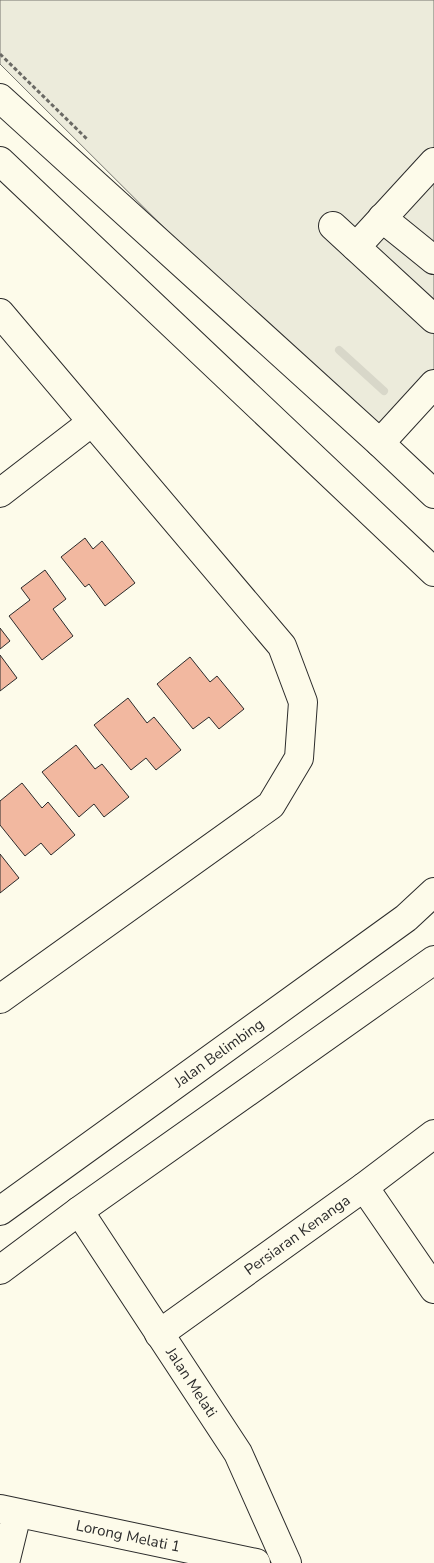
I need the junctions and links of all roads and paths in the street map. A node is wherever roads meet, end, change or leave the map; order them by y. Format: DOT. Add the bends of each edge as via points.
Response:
graph roads {
  1 [pos="0,98"];
  2 [pos="0,161"];
  3 [pos="434,162"];
  4 [pos="382,218"];
  5 [pos="333,226"];
  6 [pos="356,248"];
  7 [pos="434,260"];
  8 [pos="0,313"];
  9 [pos="434,319"];
  10 [pos="434,384"];
  11 [pos="92,422"];
  12 [pos="380,443"];
  13 [pos="0,494"];
  14 [pos="434,494"];
  15 [pos="434,572"];
  16 [pos="434,892"];
  17 [pos="434,960"];
  18 [pos="0,999"];
  19 [pos="434,1134"];
  20 [pos="364,1187"];
  21 [pos="0,1211"];
  22 [pos="79,1211"];
  23 [pos="0,1270"];
  24 [pos="434,1289"];
  25 [pos="159,1334"];
  26 [pos="8,1511"];
  27 [pos="151,1553"];
  28 [pos="5,1563"];
  29 [pos="256,1563"];
  30 [pos="287,1563"];
  1 -- 12 [label="street"];
  2 -- 15 [label="street"];
  3 -- 4 [label="street"];
  4 -- 6 [label="street"];
  4 -- 7 [label="street"];
  5 -- 6 [label="street"];
  6 -- 9 [label="street"];
  8 -- 11 [label="street"];
  10 -- 12 [label="street"];
  11 -- 13 [label="street"];
  11 -- 18 [label="street" via="282,646 304,702 299,758 271,805"];
  12 -- 14 [label="street"];
  16 -- 21 [label="street, Jalan Belimbing" via="406,918"];
  17 -- 22 [label="street"];
  19 -- 20 [label="street, Persiaran Kenanga"];
  20 -- 24 [label="street"];
  20 -- 25 [label="street, Persiaran Kenanga"];
  22 -- 23 [label="street"];
  22 -- 25 [label="street, Jalan Melati"];
  25 -- 30 [label="street, Jalan Melati" via="238,1453"];
  26 -- 27 [label="street, Lorong Melati 1"];
  26 -- 28 [label="street"];
  27 -- 29 [label="street, Lorong Melati 1"];
}
